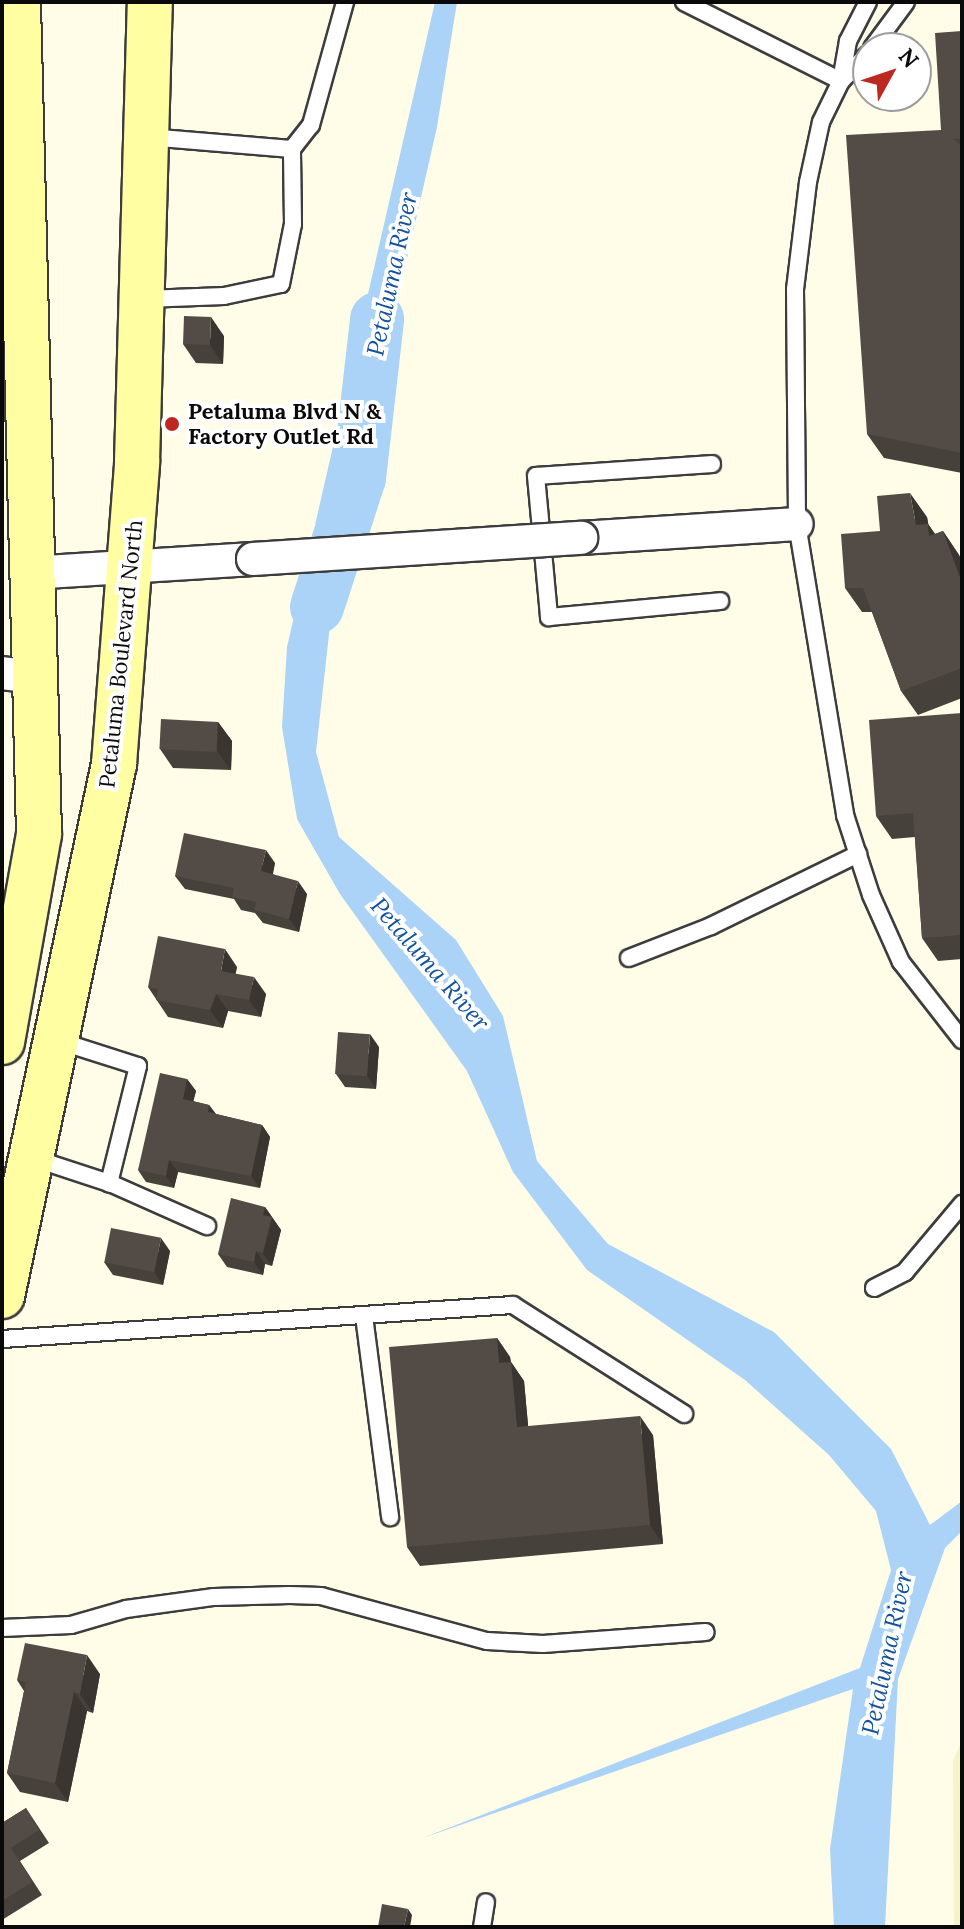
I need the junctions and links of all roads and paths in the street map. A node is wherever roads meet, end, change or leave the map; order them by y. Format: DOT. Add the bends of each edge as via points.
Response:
graph roads {
  1 [pos="18,2"];
  2 [pos="150,2"];
  3 [pos="345,2"];
  4 [pos="684,2"];
  5 [pos="868,2"];
  6 [pos="906,2"];
  7 [pos="884,32"];
  8 [pos="852,70"];
  9 [pos="841,81"];
  10 [pos="145,137"];
  11 [pos="292,149"];
  12 [pos="139,299"];
  13 [pos="712,464"];
  14 [pos="797,524"];
  15 [pos="132,566"];
  16 [pos="30,573"];
  17 [pos="720,601"];
  18 [pos="18,675"];
  19 [pos="858,854"];
  20 [pos="629,958"];
  21 [pos="7,986"];
  22 [pos="56,1039"];
  23 [pos="962,1040"];
  24 [pos="2,1042"];
  25 [pos="31,1157"];
  26 [pos="109,1183"];
  27 [pos="962,1204"];
  28 [pos="207,1226"];
  29 [pos="874,1288"];
  30 [pos="2,1296"];
  31 [pos="364,1316"];
  32 [pos="2,1339"];
  33 [pos="684,1414"];
  34 [pos="390,1517"];
  35 [pos="2,1628"];
  36 [pos="706,1632"];
  37 [pos="486,1902"];
  38 [pos="482,1927"];
  1 -- 16 [label="main road" via="33,510"];
  2 -- 10 [label="main road, Petaluma Boulevard North"];
  3 -- 11 [label="lane" via="311,125"];
  4 -- 9 [label="lane"];
  5 -- 9 [label="lane" via="848,41"];
  6 -- 7 [label="lane"];
  8 -- 9 [label="lane"];
  9 -- 14 [label="lane" via="821,122 795,289"];
  10 -- 11 [label="lane"];
  10 -- 12 [label="main road, Petaluma Boulevard North"];
  11 -- 12 [label="lane" via="293,224 281,284 224,296"];
  12 -- 15 [label="main road, Petaluma Boulevard North"];
  13 -- 17 [label="lane" via="536,476 549,617"];
  14 -- 15 [label="street, bridge"];
  14 -- 19 [label="lane" via="827,727"];
  15 -- 16 [label="street"];
  15 -- 22 [label="main road, Petaluma Boulevard North" via="114,764"];
  16 -- 18 [label="main road"];
  18 -- 21 [label="main road" via="39,834"];
  19 -- 20 [label="lane" via="711,926"];
  19 -- 23 [label="lane" via="901,962"];
  21 -- 24 [label="main road"];
  22 -- 25 [label="main road, Petaluma Boulevard North"];
  22 -- 26 [label="lane" via="138,1066"];
  25 -- 26 [label="lane"];
  25 -- 30 [label="main road, Petaluma Boulevard North"];
  26 -- 28 [label="lane"];
  27 -- 29 [label="lane" via="905,1272"];
  31 -- 32 [label="lane"];
  31 -- 33 [label="lane" via="513,1305"];
  31 -- 34 [label="lane"];
  35 -- 36 [label="lane" via="71,1625 126,1609 214,1597 290,1595 321,1596 487,1641 543,1644"];
  37 -- 38 [label="lane"];
}
